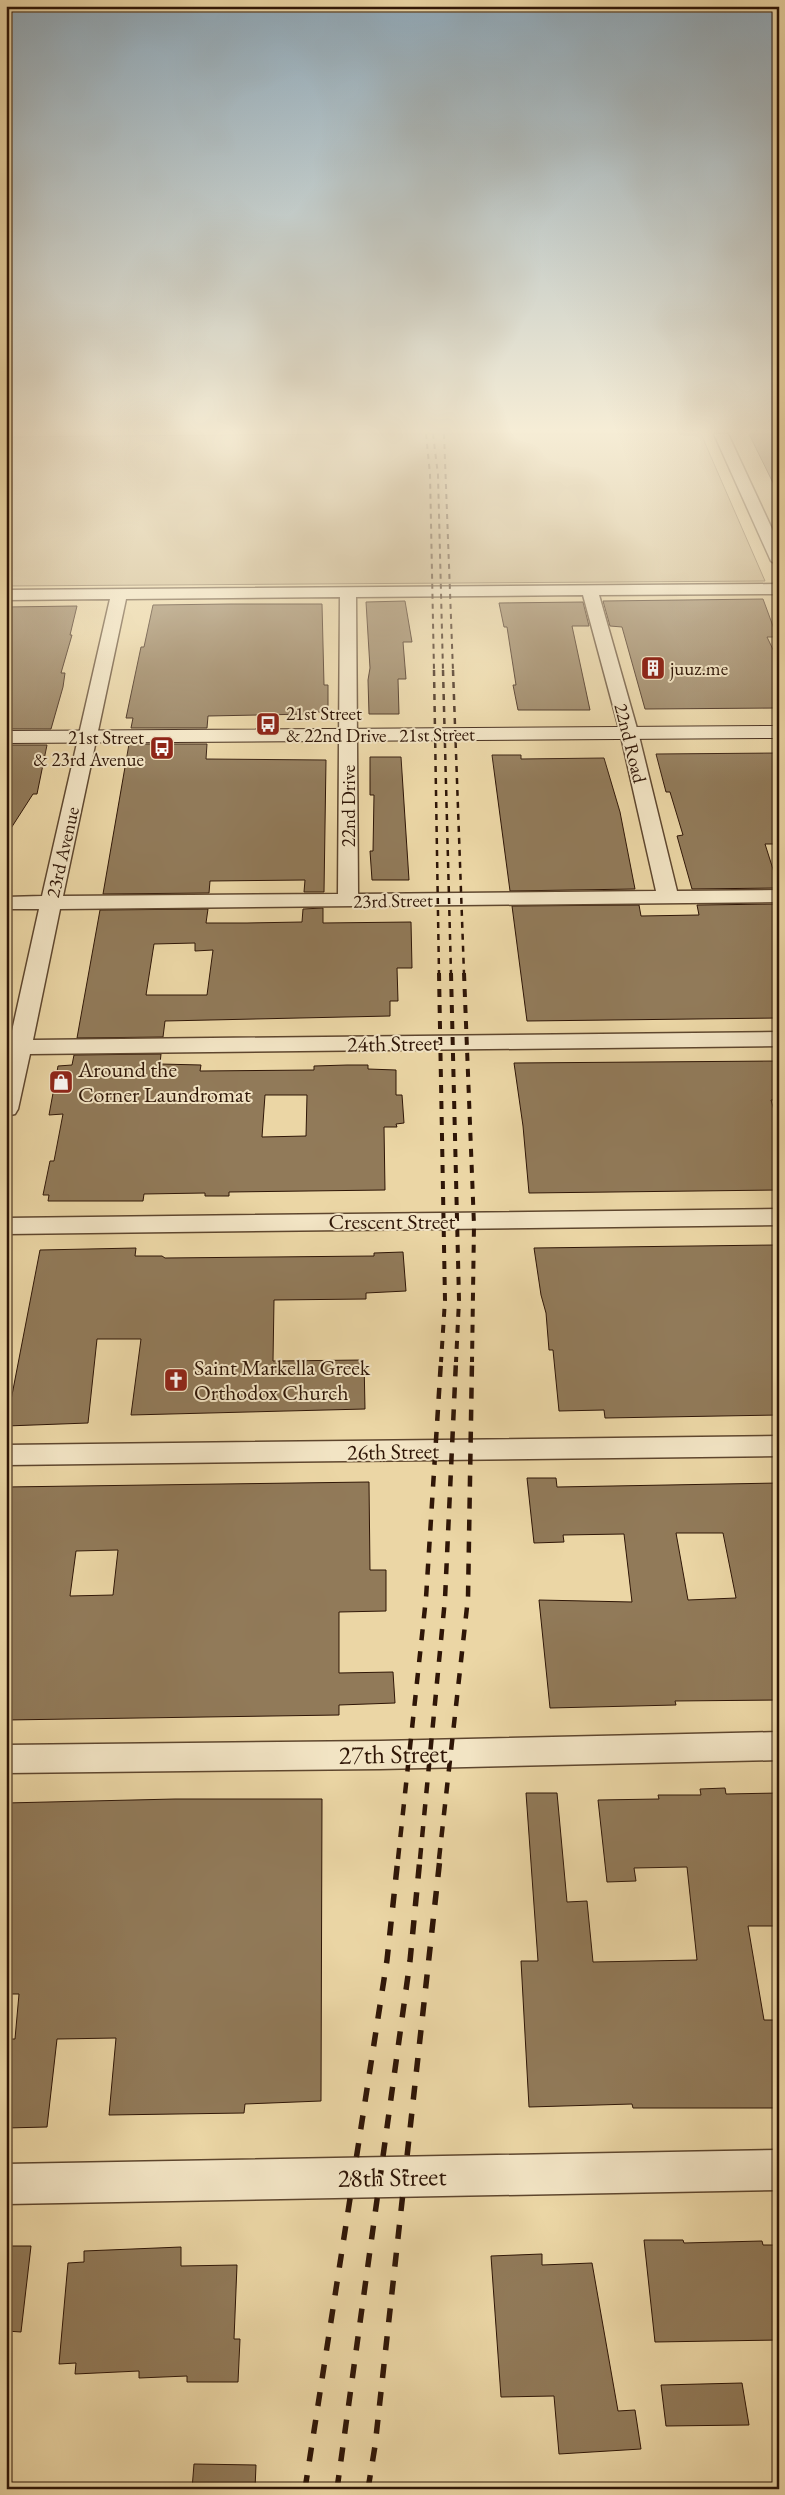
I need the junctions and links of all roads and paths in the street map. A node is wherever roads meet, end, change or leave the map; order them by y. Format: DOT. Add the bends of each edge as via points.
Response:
graph roads {
  1 [pos="779,589"];
  2 [pos="590,590"];
  3 [pos="348,592"];
  4 [pos="119,594"];
  5 [pos="6,595"];
  6 [pos="629,732"];
  7 [pos="779,732"];
  8 [pos="349,734"];
  9 [pos="6,737"];
  10 [pos="88,737"];
  11 [pos="779,896"];
  12 [pos="668,897"];
  13 [pos="348,900"];
  14 [pos="6,903"];
  15 [pos="51,903"];
  16 [pos="779,1039"];
  17 [pos="13,1047"];
  18 [pos="6,1109"];
  19 [pos="779,1217"];
  20 [pos="6,1226"];
  21 [pos="779,1446"];
  22 [pos="6,1455"];
  23 [pos="779,1746"];
  24 [pos="6,1759"];
  25 [pos="779,2170"];
  26 [pos="6,2184"];
  1 -- 2 [label="street"];
  2 -- 3 [label="street"];
  2 -- 6 [label="street, 22nd Road"];
  3 -- 4 [label="street"];
  3 -- 8 [label="street, 22nd Drive"];
  4 -- 5 [label="street"];
  4 -- 10 [label="street, 23rd Avenue"];
  6 -- 7 [label="street, 21st Street"];
  6 -- 8 [label="street, 21st Street"];
  6 -- 12 [label="street, 22nd Road"];
  8 -- 10 [label="street, 21st Street"];
  8 -- 13 [label="street, 22nd Drive"];
  9 -- 10 [label="street, 21st Street"];
  10 -- 15 [label="street, 23rd Avenue"];
  11 -- 12 [label="street, 23rd Street"];
  12 -- 13 [label="street, 23rd Street"];
  13 -- 15 [label="street, 23rd Street"];
  14 -- 15 [label="street, 23rd Street"];
  15 -- 17 [label="street, 23rd Avenue"];
  16 -- 17 [label="street, 24th Street"];
  17 -- 18 [label="street, 23rd Avenue"];
  19 -- 20 [label="street, Crescent Street"];
  21 -- 22 [label="street, 26th Street"];
  23 -- 24 [label="street, 27th Street"];
  25 -- 26 [label="street, 28th Street"];
}
